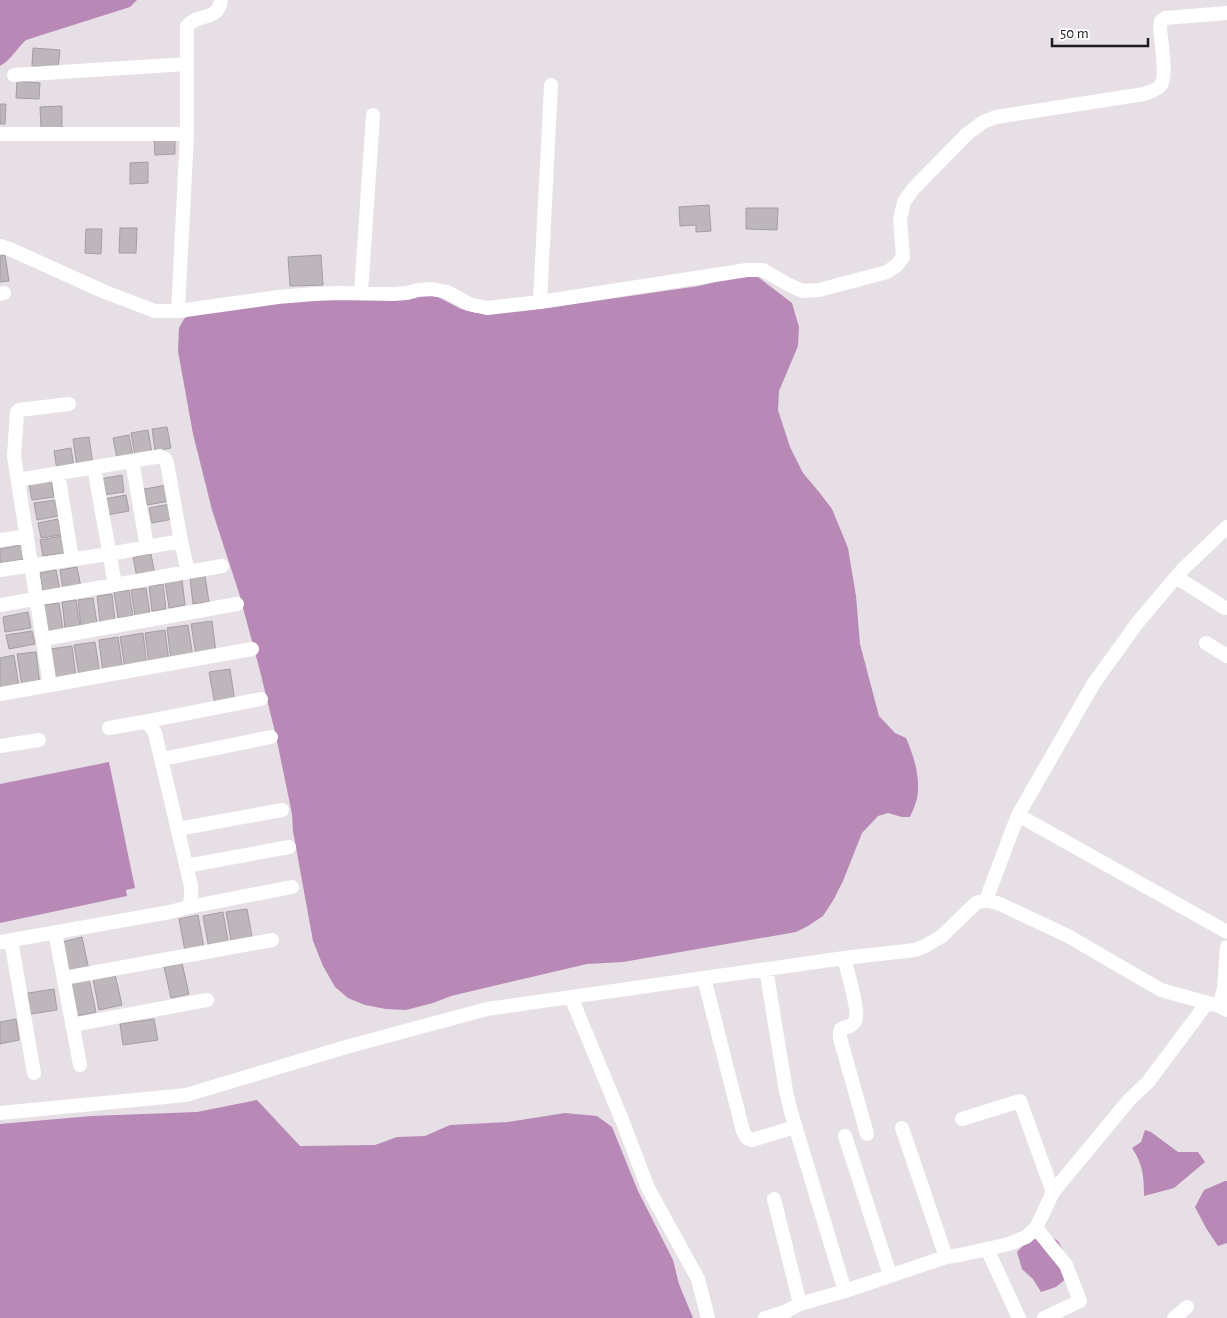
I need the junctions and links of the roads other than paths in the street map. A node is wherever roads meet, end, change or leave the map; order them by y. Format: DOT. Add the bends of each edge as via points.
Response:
graph roads {
  1 [pos="221,0"];
  2 [pos="1227,13"];
  3 [pos="187,64"];
  4 [pos="14,75"];
  5 [pos="551,84"];
  6 [pos="373,115"];
  7 [pos="0,134"];
  8 [pos="187,134"];
  9 [pos="0,246"];
  10 [pos="361,293"];
  11 [pos="540,302"];
  12 [pos="178,311"];
  13 [pos="69,404"];
  14 [pos="132,461"];
  15 [pos="94,467"];
  16 [pos="58,473"];
  17 [pos="18,480"];
  18 [pos="1227,527"];
  19 [pos="27,536"];
  20 [pos="0,540"];
  21 [pos="181,541"];
  22 [pos="147,547"];
  23 [pos="109,554"];
  24 [pos="72,559"];
  25 [pos="31,565"];
  26 [pos="222,566"];
  27 [pos="0,570"];
  28 [pos="188,572"];
  29 [pos="1176,576"];
  30 [pos="115,585"];
  31 [pos="36,599"];
  32 [pos="238,604"];
  33 [pos="0,605"];
  34 [pos="1226,608"];
  35 [pos="43,638"];
  36 [pos="1206,643"];
  37 [pos="252,649"];
  38 [pos="1227,656"];
  39 [pos="50,685"];
  40 [pos="0,694"];
  41 [pos="261,699"];
  42 [pos="143,722"];
  43 [pos="109,728"];
  44 [pos="270,737"];
  45 [pos="39,740"];
  46 [pos="0,746"];
  47 [pos="162,759"];
  48 [pos="282,810"];
  49 [pos="1018,814"];
  50 [pos="178,829"];
  51 [pos="289,847"];
  52 [pos="186,866"];
  53 [pos="292,887"];
  54 [pos="986,900"];
  55 [pos="189,907"];
  56 [pos="55,932"];
  57 [pos="1227,932"];
  58 [pos="272,940"];
  59 [pos="6,941"];
  60 [pos="1227,947"];
  61 [pos="844,958"];
  62 [pos="766,969"];
  63 [pos="64,978"];
  64 [pos="704,978"];
  65 [pos="571,997"];
  66 [pos="208,1000"];
  67 [pos="1218,1006"];
  68 [pos="72,1025"];
  69 [pos="80,1065"];
  70 [pos="34,1072"];
  71 [pos="0,1113"];
  72 [pos="962,1119"];
  73 [pos="795,1127"];
  74 [pos="902,1128"];
  75 [pos="867,1134"];
  76 [pos="845,1136"];
  77 [pos="1053,1192"];
  78 [pos="774,1200"];
  79 [pos="1036,1228"];
  80 [pos="987,1249"];
  81 [pos="946,1257"];
  82 [pos="890,1276"];
  83 [pos="845,1291"];
  84 [pos="800,1304"];
  85 [pos="1187,1307"];
  86 [pos="708,1318"];
  87 [pos="765,1318"];
  88 [pos="1018,1318"];
  89 [pos="1044,1318"];
  90 [pos="1174,1318"];
  1 -- 3 [label="street" via="218,10 212,15 191,21 188,26"];
  2 -- 11 [label="street" via="1161,21 1164,75 1162,84 1155,89 1144,94 996,118 983,122 967,134 904,202 900,219 903,256 887,272 819,290 803,291 764,270 747,270"];
  3 -- 4 [label="street"];
  3 -- 8 [label="street"];
  5 -- 11 [label="street"];
  6 -- 10 [label="street"];
  7 -- 8 [label="street"];
  8 -- 12 [label="street"];
  9 -- 12 [label="street" via="129,302 155,311"];
  10 -- 11 [label="street" via="393,294 432,289 486,308"];
  10 -- 12 [label="street" via="278,297"];
  13 -- 17 [label="street" via="19,410 14,456"];
  14 -- 15 [label="street"];
  14 -- 21 [label="street" via="160,456 166,459"];
  14 -- 22 [label="street"];
  15 -- 16 [label="street"];
  15 -- 23 [label="street"];
  16 -- 17 [label="street"];
  16 -- 24 [label="street"];
  17 -- 19 [label="street"];
  18 -- 29 [label="street"];
  19 -- 20 [label="street"];
  19 -- 25 [label="street"];
  21 -- 22 [label="street"];
  21 -- 28 [label="street"];
  22 -- 23 [label="street"];
  23 -- 24 [label="street"];
  23 -- 30 [label="street"];
  24 -- 25 [label="street"];
  25 -- 27 [label="street"];
  25 -- 31 [label="street"];
  26 -- 28 [label="street"];
  28 -- 30 [label="street"];
  29 -- 34 [label="street"];
  29 -- 49 [label="street" via="1094,683"];
  30 -- 31 [label="street"];
  31 -- 33 [label="street"];
  31 -- 35 [label="street"];
  32 -- 35 [label="street"];
  35 -- 39 [label="street"];
  36 -- 38 [label="street"];
  37 -- 39 [label="street"];
  39 -- 40 [label="street"];
  41 -- 42 [label="street"];
  42 -- 43 [label="street"];
  42 -- 47 [label="street" via="150,725 155,733"];
  44 -- 47 [label="street"];
  45 -- 46 [label="street"];
  47 -- 50 [label="street"];
  48 -- 50 [label="street"];
  49 -- 54 [label="street"];
  49 -- 57 [label="street"];
  50 -- 52 [label="street"];
  51 -- 52 [label="street"];
  52 -- 55 [label="street" via="191,886"];
  53 -- 55 [label="street"];
  54 -- 61 [label="street" via="976,903 942,936 925,946"];
  54 -- 67 [label="street" via="1068,936 1161,990"];
  55 -- 56 [label="street"];
  56 -- 59 [label="street"];
  56 -- 63 [label="street"];
  58 -- 63 [label="street"];
  59 -- 70 [label="street"];
  60 -- 67 [label="street" via="1224,989"];
  61 -- 62 [label="street"];
  61 -- 75 [label="street" via="856,1016 855,1022 841,1029 840,1038"];
  62 -- 64 [label="street"];
  62 -- 73 [label="street"];
  63 -- 68 [label="street"];
  64 -- 65 [label="street"];
  64 -- 73 [label="street" via="747,1138 752,1140"];
  65 -- 71 [label="street" via="487,1009 186,1095"];
  65 -- 86 [label="street" via="648,1188 698,1279"];
  66 -- 68 [label="street"];
  67 -- 77 [label="street" via="1129,1100"];
  68 -- 69 [label="street"];
  72 -- 77 [label="street" via="1020,1100"];
  73 -- 83 [label="street"];
  74 -- 81 [label="street"];
  76 -- 82 [label="street"];
  77 -- 79 [label="street"];
  78 -- 84 [label="street"];
  79 -- 80 [label="street" via="1026,1237"];
  79 -- 89 [label="street" via="1066,1265 1080,1301"];
  80 -- 81 [label="street"];
  80 -- 88 [label="street"];
  81 -- 82 [label="street"];
  82 -- 83 [label="street"];
  83 -- 84 [label="street"];
  84 -- 87 [label="street"];
  85 -- 90 [label="street"];
}
